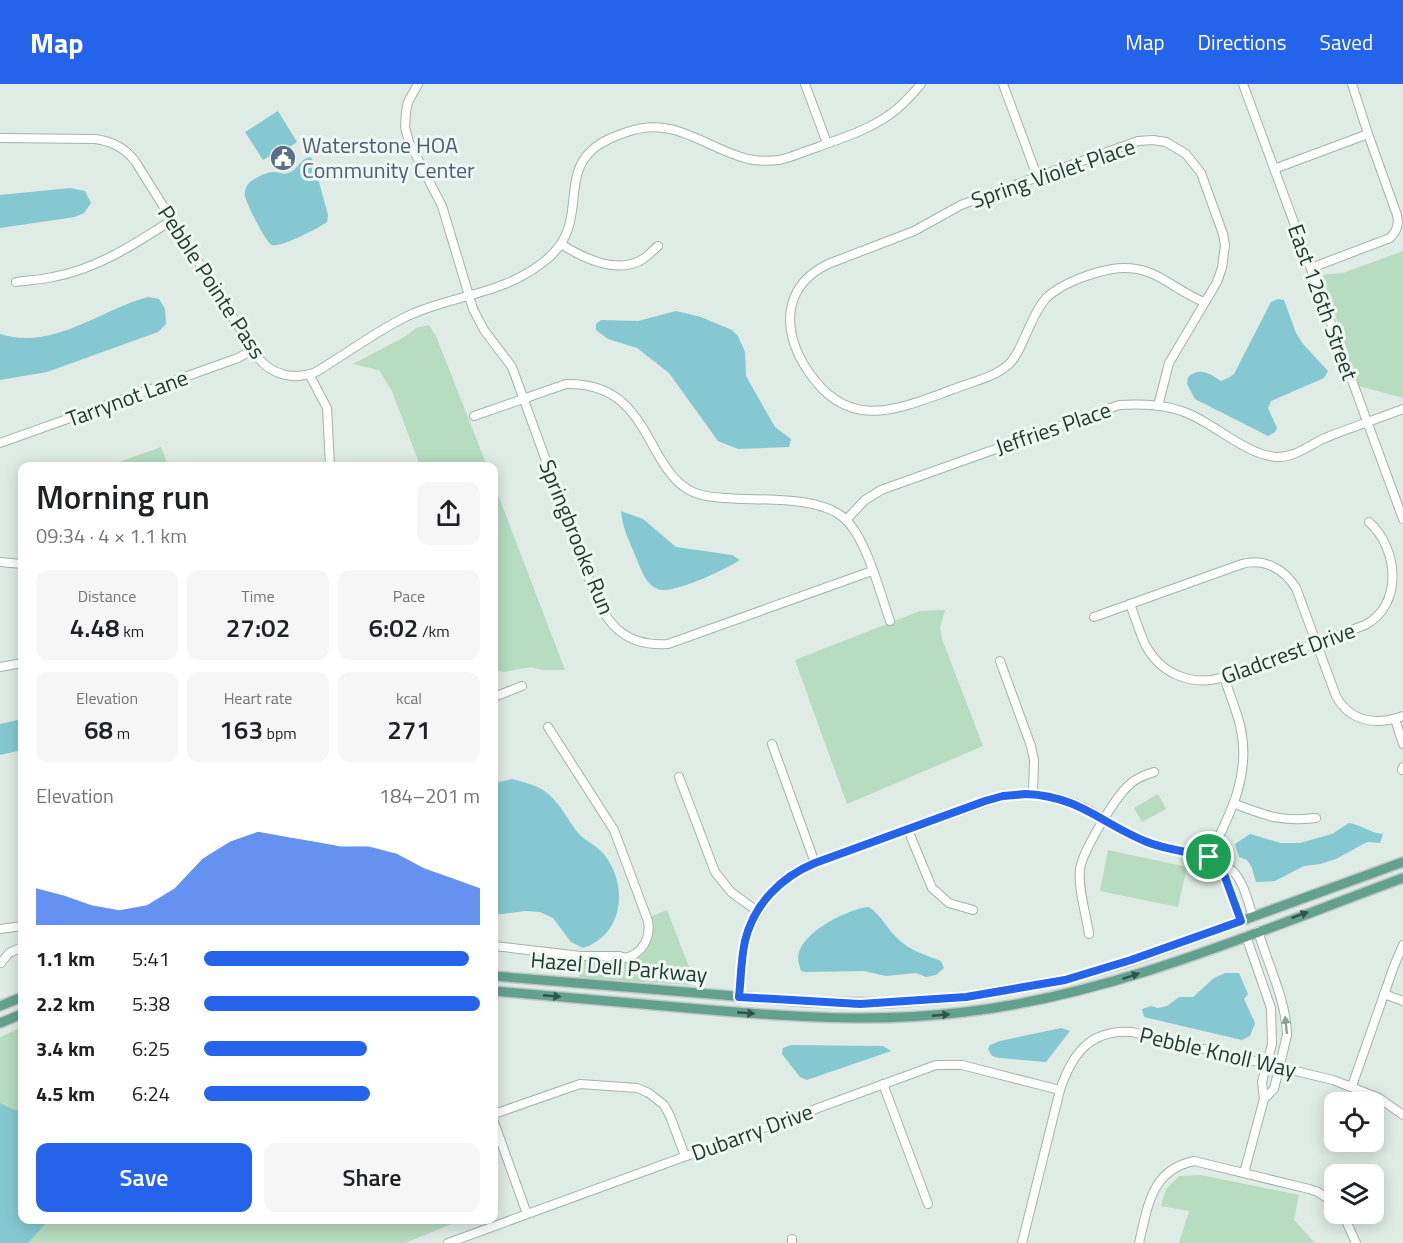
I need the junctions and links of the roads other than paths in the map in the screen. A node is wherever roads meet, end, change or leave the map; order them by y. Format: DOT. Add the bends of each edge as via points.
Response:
graph roads {
  1 [pos="418,84"];
  2 [pos="805,84"];
  3 [pos="921,84"];
  4 [pos="1003,84"];
  5 [pos="1243,84"];
  6 [pos="1352,84"];
  7 [pos="1368,134"];
  8 [pos="0,138"];
  9 [pos="827,143"];
  10 [pos="1274,169"];
  11 [pos="1037,176"];
  12 [pos="172,220"];
  13 [pos="561,244"];
  14 [pos="658,246"];
  15 [pos="1311,268"];
  16 [pos="16,282"];
  17 [pos="470,297"];
  18 [pos="1204,302"];
  19 [pos="252,350"];
  20 [pos="309,374"];
  21 [pos="523,398"];
  22 [pos="1158,406"];
  23 [pos="1403,409"];
  24 [pos="474,416"];
  25 [pos="1368,422"];
  26 [pos="0,443"];
  27 [pos="330,462"];
  28 [pos="1403,519"];
  29 [pos="846,520"];
  30 [pos="1369,522"];
  31 [pos="0,562"];
  32 [pos="18,564"];
  33 [pos="872,571"];
  34 [pos="1130,604"];
  35 [pos="1094,617"];
  36 [pos="890,621"];
  37 [pos="1317,643"];
  38 [pos="1000,661"];
  39 [pos="18,664"];
  40 [pos="0,667"];
  41 [pos="1224,677"];
  42 [pos="522,686"];
  43 [pos="498,695"];
  44 [pos="1399,718"];
  45 [pos="548,727"];
  46 [pos="772,744"];
  47 [pos="1403,744"];
  48 [pos="1154,772"];
  49 [pos="679,777"];
  50 [pos="1033,794"];
  51 [pos="1235,804"];
  52 [pos="1316,818"];
  53 [pos="1104,820"];
  54 [pos="908,830"];
  55 [pos="1209,857"];
  56 [pos="1403,862"];
  57 [pos="815,863"];
  58 [pos="1220,863"];
  59 [pos="1403,878"];
  60 [pos="973,910"];
  61 [pos="757,911"];
  62 [pos="1253,917"];
  63 [pos="1241,921"];
  64 [pos="18,927"];
  65 [pos="0,929"];
  66 [pos="1258,931"];
  67 [pos="1089,934"];
  68 [pos="1246,936"];
  69 [pos="1403,945"];
  70 [pos="498,946"];
  71 [pos="18,949"];
  72 [pos="1,963"];
  73 [pos="498,976"];
  74 [pos="498,992"];
  75 [pos="1384,994"];
  76 [pos="739,997"];
  77 [pos="18,998"];
  78 [pos="1403,1001"];
  79 [pos="0,1005"];
  80 [pos="18,1016"];
  81 [pos="0,1023"];
  82 [pos="1265,1064"];
  83 [pos="1279,1068"];
  84 [pos="883,1084"];
  85 [pos="1352,1086"];
  86 [pos="1059,1093"];
  87 [pos="1264,1099"];
  88 [pos="498,1113"];
  89 [pos="1403,1115"];
  90 [pos="498,1133"];
  91 [pos="685,1156"];
  92 [pos="1244,1173"];
  93 [pos="1324,1196"];
  94 [pos="928,1204"];
  95 [pos="527,1214"];
  96 [pos="1347,1224"];
  97 [pos="448,1243"];
  98 [pos="1022,1243"];
  99 [pos="1139,1243"];
  100 [pos="1356,1243"];
  1 -- 17 [label="street, Springbrooke Run" via="408,102 405,127 442,206"];
  2 -- 9 [label="street"];
  3 -- 9 [label="street" via="888,116"];
  4 -- 11 [label="street"];
  5 -- 10 [label="street, East 126th Street"];
  6 -- 7 [label="street"];
  7 -- 10 [label="street"];
  7 -- 15 [label="street" via="1397,215 1397,228 1386,240"];
  8 -- 12 [label="street, Pebble Pointe Pass" via="95,139 117,145 135,161"];
  9 -- 13 [label="street" via="789,157 764,160 741,156 668,127 629,131 599,144 583,159 576,176 573,216"];
  10 -- 15 [label="street, East 126th Street"];
  11 -- 18 [label="street, Spring Violet Place" via="1138,141 1166,142 1186,154 1201,173 1224,245 1222,268"];
  11 -- 18 [label="street, Spring Violet Place" via="961,205 897,239 818,268 804,281 791,307 790,329 796,350 816,383 838,401 864,410 888,411 998,372 1014,358 1045,300 1063,286 1098,273 1141,269"];
  12 -- 16 [label="street" via="99,263 53,277"];
  12 -- 19 [label="street, Pebble Pointe Pass"];
  13 -- 14 [label="street" via="610,264 639,261"];
  13 -- 17 [label="street" via="534,268 495,289"];
  15 -- 25 [label="street, East 126th Street"];
  17 -- 20 [label="street" via="410,315"];
  17 -- 21 [label="street, Springbrooke Run" via="478,320 509,361"];
  18 -- 22 [label="street, Spring Violet Place" via="1169,363"];
  19 -- 20 [label="street, Pebble Pointe Pass" via="274,372 290,376"];
  19 -- 26 [label="street, Tarrynot Lane"];
  20 -- 27 [label="street" via="327,408"];
  21 -- 24 [label="street"];
  21 -- 29 [label="street" via="566,384 607,390 628,407 668,470 686,488 715,497 815,505"];
  21 -- 33 [label="street, Springbrooke Run" via="599,606 614,627 636,641 668,644"];
  22 -- 25 [label="street, Jeffries Place" via="1188,413 1259,453 1279,457"];
  22 -- 29 [label="street, Jeffries Place" via="1119,405 881,489"];
  23 -- 25 [label="street, Jeffries Place"];
  25 -- 28 [label="street, East 126th Street"];
  29 -- 33 [label="street" via="860,540"];
  30 -- 37 [label="street, Gladcrest Drive" via="1382,537 1393,564 1396,583 1392,599 1371,622"];
  31 -- 32 [label="street"];
  33 -- 36 [label="street"];
  34 -- 35 [label="street"];
  34 -- 37 [label="street" via="1242,564 1265,563 1293,582"];
  34 -- 41 [label="street, Gladcrest Drive" via="1146,645 1162,666 1191,680"];
  37 -- 41 [label="street, Gladcrest Drive"];
  37 -- 44 [label="street" via="1342,705 1370,722"];
  38 -- 50 [label="street" via="1031,746"];
  39 -- 40 [label="street"];
  41 -- 51 [label="street" via="1243,747 1243,770"];
  42 -- 43 [label="street"];
  44 -- 47 [label="street"];
  45 -- 70 [label="street" via="617,838 649,933 642,948 624,958"];
  46 -- 57 [label="street"];
  48 -- 53 [label="street" via="1129,785"];
  49 -- 61 [label="street" via="715,872 731,892"];
  50 -- 53 [label="street" via="1073,803"];
  50 -- 54 [label="street" via="992,799"];
  51 -- 52 [label="street" via="1276,819"];
  51 -- 55 [label="street"];
  53 -- 55 [label="street" via="1149,843"];
  53 -- 67 [label="street" via="1084,855 1080,872"];
  54 -- 57 [label="street"];
  54 -- 60 [label="street" via="932,888 945,901"];
  55 -- 58 [label="street"];
  56 -- 62 [label="main road, Hazel Dell Parkway"];
  57 -- 61 [label="street" via="785,880"];
  58 -- 62 [label="street" via="1237,876"];
  58 -- 63 [label="street"];
  66 -- 59 [label="main road, Hazel Dell Parkway, one-way"];
  61 -- 76 [label="street" via="745,942"];
  62 -- 63 [label="main road, Hazel Dell Parkway"];
  63 -- 76 [label="main road, Hazel Dell Parkway" via="1075,977 976,996 860,1004"];
  64 -- 65 [label="street"];
  66 -- 68 [label="main road, Hazel Dell Parkway"];
  83 -- 66 [label="street, one-way" via="1287,1026"];
  74 -- 68 [label="main road, Hazel Dell Parkway, one-way" via="790,1017 906,1018 1053,997 1133,976"];
  68 -- 82 [label="street" via="1271,1008 1272,1044"];
  69 -- 75 [label="street"];
  71 -- 72 [label="street"];
  73 -- 76 [label="main road, Hazel Dell Parkway"];
  75 -- 78 [label="street"];
  75 -- 85 [label="street"];
  77 -- 79 [label="main road"];
  80 -- 81 [label="main road"];
  82 -- 83 [label="street, Pebble Knoll Way"];
  82 -- 86 [label="street, Pebble Knoll Way" via="1132,1032 1115,1032 1092,1041 1077,1053 1066,1070"];
  82 -- 87 [label="street"];
  83 -- 85 [label="street, Pebble Knoll Way"];
  83 -- 87 [label="street" via="1274,1089"];
  84 -- 86 [label="street, Dubarry Drive" via="949,1064"];
  84 -- 91 [label="street, Dubarry Drive"];
  84 -- 94 [label="street"];
  85 -- 89 [label="street, Pebble Knoll Way"];
  86 -- 98 [label="street, Pebble Knoll Way"];
  87 -- 92 [label="street"];
  88 -- 91 [label="street" via="580,1084 637,1088 664,1106"];
  90 -- 95 [label="street"];
  91 -- 95 [label="street, Dubarry Drive"];
  92 -- 93 [label="street"];
  92 -- 99 [label="street" via="1194,1161 1171,1169 1149,1201"];
  95 -- 97 [label="street, Dubarry Drive"];
  96 -- 100 [label="street"];
}
